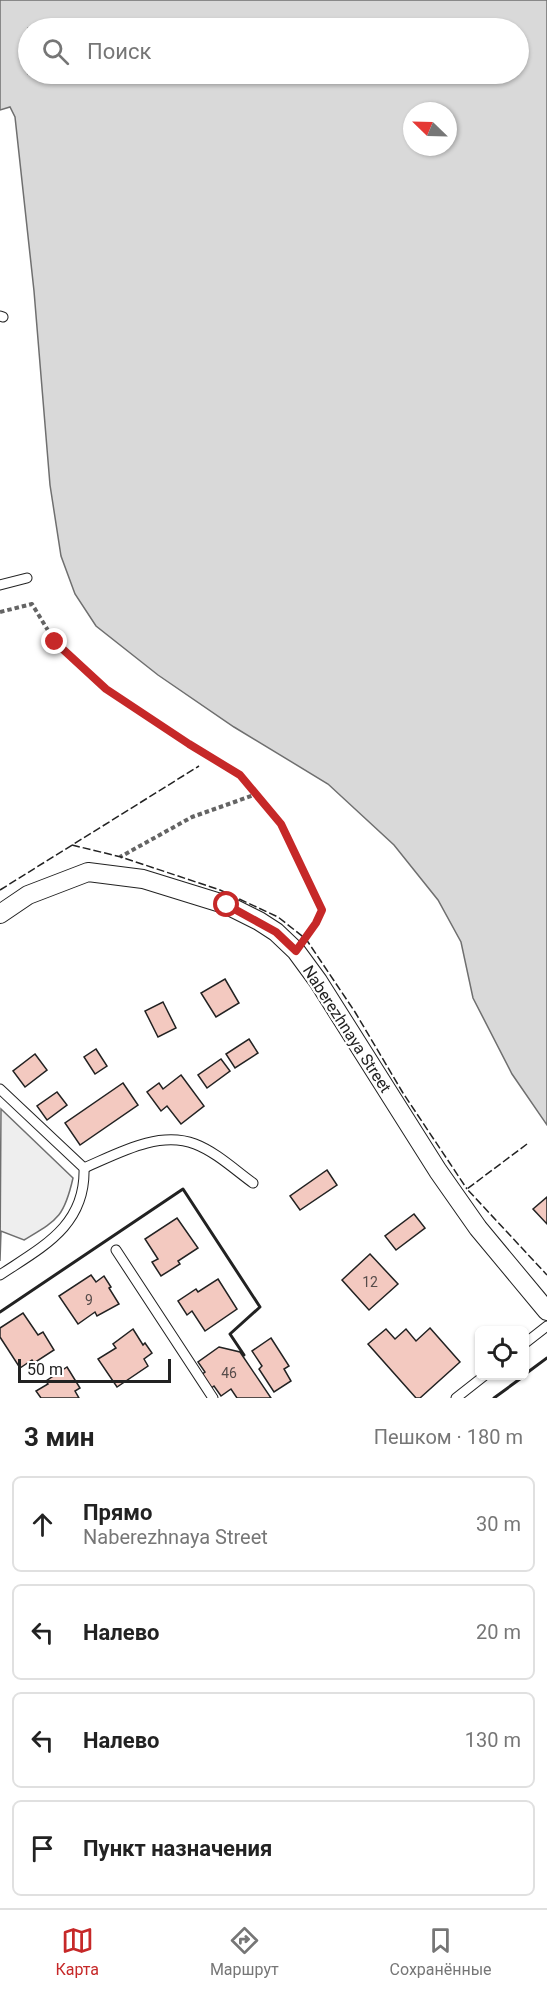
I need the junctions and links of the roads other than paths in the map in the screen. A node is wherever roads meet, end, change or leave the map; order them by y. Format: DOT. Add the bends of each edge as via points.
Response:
graph roads {
  1 [pos="27,578"];
  2 [pos="0,585"];
  3 [pos="0,914"];
  4 [pos="0,1089"];
  5 [pos="84,1168"];
  6 [pos="253,1183"];
  7 [pos="116,1250"];
  8 [pos="0,1275"];
  9 [pos="547,1311"];
  10 [pos="547,1326"];
  11 [pos="529,1341"];
  12 [pos="479,1380"];
  13 [pos="213,1398"];
  14 [pos="456,1398"];
  1 -- 2 [label="lane"];
  3 -- 9 [label="street, Naberezhnaya Street" via="28,896 88,872 143,879 227,905 276,932 318,981 478,1228"];
  4 -- 5 [label="lane"];
  5 -- 6 [label="lane" via="145,1143 174,1140 194,1144"];
  5 -- 8 [label="lane" via="85,1184 66,1227"];
  7 -- 13 [label="lane"];
  10 -- 11 [label="lane"];
  12 -- 14 [label="lane"];
}
